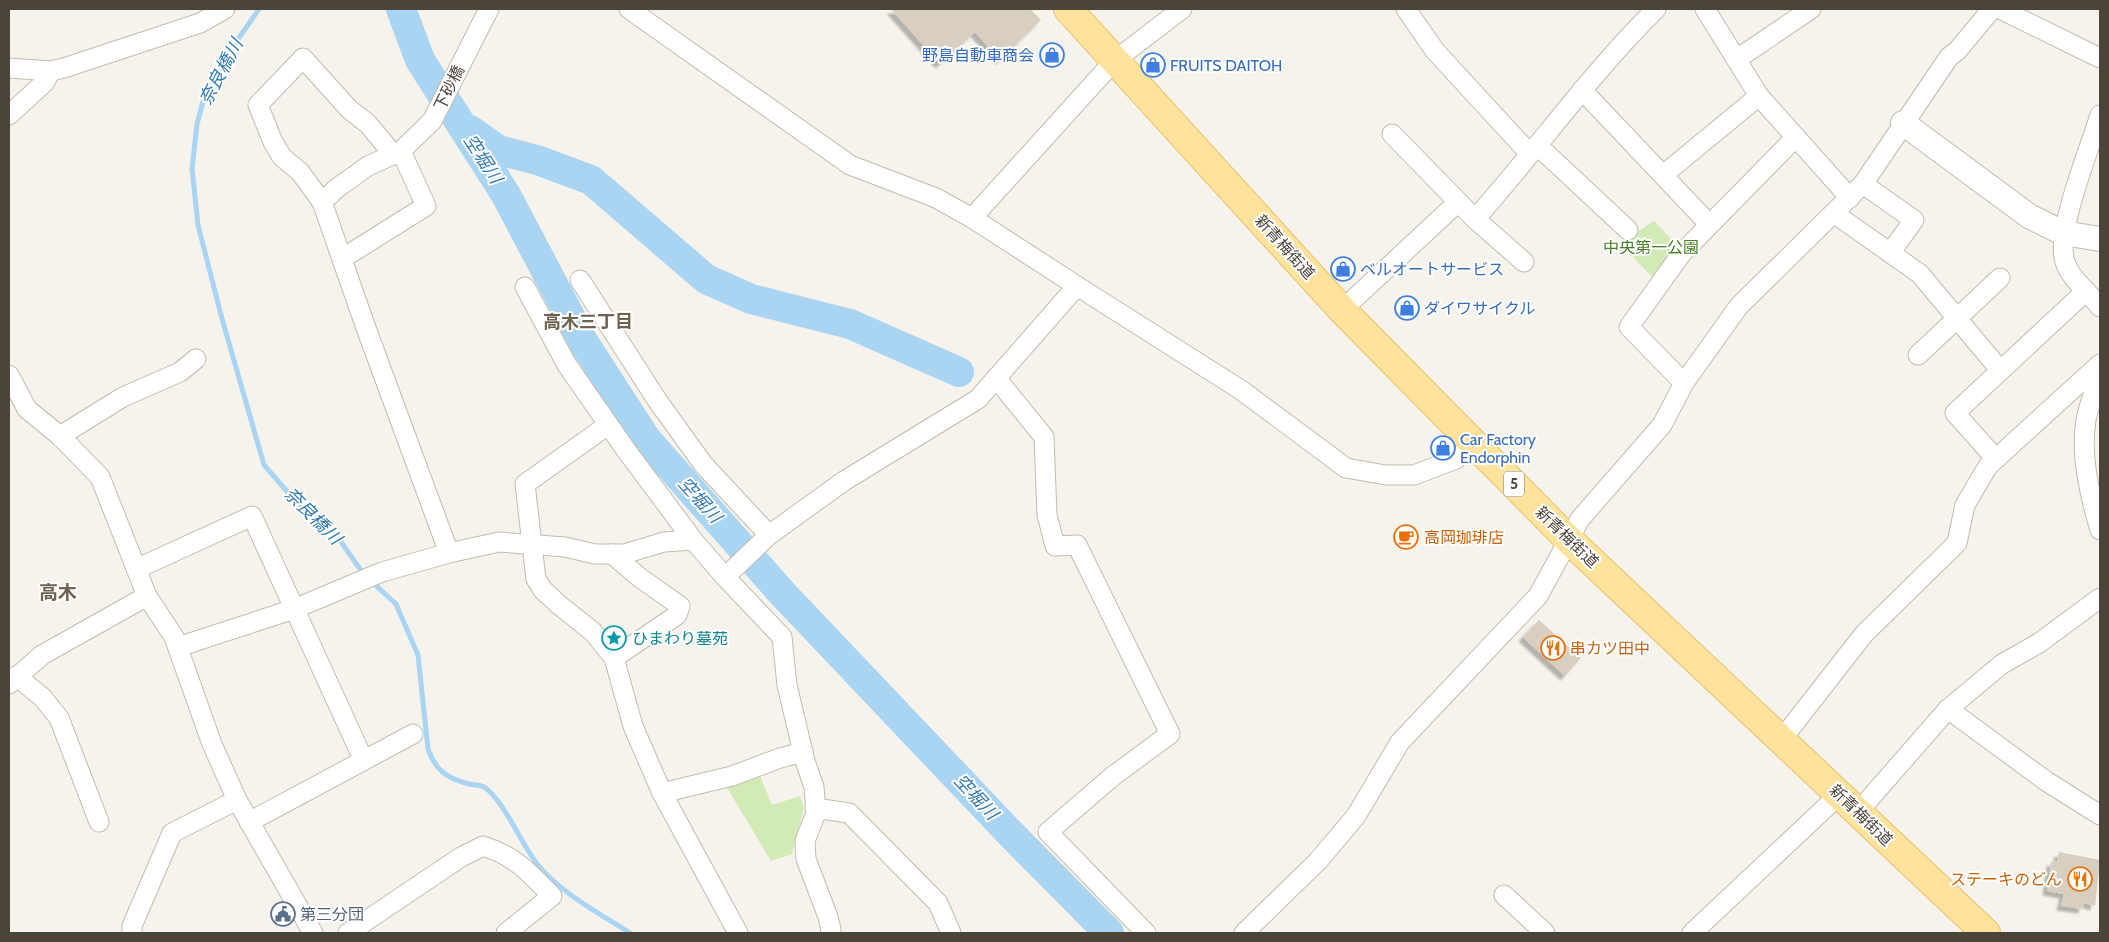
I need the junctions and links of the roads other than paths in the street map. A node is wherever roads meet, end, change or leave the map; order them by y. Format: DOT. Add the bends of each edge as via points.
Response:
graph roads {
  1 [pos="225,9"];
  2 [pos="489,9"];
  3 [pos="1068,9"];
  4 [pos="1182,9"];
  5 [pos="1406,9"];
  6 [pos="1656,9"];
  7 [pos="1705,9"];
  8 [pos="1811,9"];
  9 [pos="1992,9"];
  10 [pos="2000,9"];
  11 [pos="641,12"];
  12 [pos="1737,58"];
  13 [pos="2100,58"];
  14 [pos="1114,61"];
  15 [pos="9,68"];
  16 [pos="51,71"];
  17 [pos="1582,90"];
  18 [pos="1759,96"];
  19 [pos="9,114"];
  20 [pos="2100,115"];
  21 [pos="1903,123"];
  22 [pos="1392,134"];
  23 [pos="1796,137"];
  24 [pos="1534,150"];
  25 [pos="397,152"];
  26 [pos="1663,175"];
  27 [pos="1863,184"];
  28 [pos="1850,198"];
  29 [pos="322,202"];
  30 [pos="1457,203"];
  31 [pos="1834,214"];
  32 [pos="972,218"];
  33 [pos="1475,219"];
  34 [pos="1709,224"];
  35 [pos="1628,230"];
  36 [pos="2063,233"];
  37 [pos="2100,239"];
  38 [pos="1890,253"];
  39 [pos="343,258"];
  40 [pos="1524,262"];
  41 [pos="2000,278"];
  42 [pos="580,280"];
  43 [pos="1077,286"];
  44 [pos="525,287"];
  45 [pos="2086,291"];
  46 [pos="2100,307"];
  47 [pos="1342,310"];
  48 [pos="1957,318"];
  49 [pos="1918,355"];
  50 [pos="196,359"];
  51 [pos="2100,364"];
  52 [pos="2000,370"];
  53 [pos="2100,372"];
  54 [pos="9,375"];
  55 [pos="996,378"];
  56 [pos="1684,383"];
  57 [pos="608,425"];
  58 [pos="60,436"];
  59 [pos="1474,444"];
  60 [pos="1996,459"];
  61 [pos="2100,530"];
  62 [pos="767,538"];
  63 [pos="1568,539"];
  64 [pos="693,540"];
  65 [pos="531,543"];
  66 [pos="449,553"];
  67 [pos="612,554"];
  68 [pos="136,570"];
  69 [pos="729,574"];
  70 [pos="147,596"];
  71 [pos="2100,598"];
  72 [pos="294,609"];
  73 [pos="178,647"];
  74 [pos="614,658"];
  75 [pos="12,680"];
  76 [pos="1948,709"];
  77 [pos="412,734"];
  78 [pos="1782,740"];
  79 [pos="803,752"];
  80 [pos="363,759"];
  81 [pos="662,793"];
  82 [pos="237,800"];
  83 [pos="1849,803"];
  84 [pos="816,808"];
  85 [pos="2100,815"];
  86 [pos="99,822"];
  87 [pos="249,822"];
  88 [pos="1504,895"];
  89 [pos="132,933"];
  90 [pos="313,933"];
  91 [pos="348,933"];
  92 [pos="506,933"];
  93 [pos="738,933"];
  94 [pos="830,933"];
  95 [pos="951,933"];
  96 [pos="1146,933"];
  97 [pos="1244,933"];
  98 [pos="1545,933"];
  99 [pos="1692,933"];
  100 [pos="1986,933"];
  1 -- 16 [label="street" via="200,23"];
  2 -- 25 [label="street, 下砂橋" via="432,121"];
  3 -- 14 [label="main road, 新青梅街道 / 5"];
  4 -- 14 [label="street"];
  5 -- 24 [label="street" via="1435,51"];
  6 -- 17 [label="street"];
  7 -- 12 [label="street"];
  8 -- 12 [label="street"];
  9 -- 21 [label="street" via="1957,51 1948,57"];
  10 -- 13 [label="street"];
  11 -- 32 [label="street" via="850,165 936,198"];
  12 -- 18 [label="street"];
  14 -- 32 [label="street"];
  14 -- 47 [label="main road, 新青梅街道 / 5"];
  15 -- 16 [label="street"];
  16 -- 19 [label="street" via="44,83"];
  17 -- 24 [label="street"];
  17 -- 26 [label="street"];
  18 -- 23 [label="street"];
  18 -- 26 [label="street"];
  20 -- 36 [label="street"];
  21 -- 27 [label="street"];
  21 -- 36 [label="street" via="2029,216"];
  22 -- 30 [label="street"];
  23 -- 28 [label="street"];
  23 -- 34 [label="street"];
  24 -- 33 [label="street"];
  24 -- 35 [label="street"];
  25 -- 29 [label="street, 下砂橋" via="353,177"];
  25 -- 29 [label="street" via="349,110 303,58 258,105 282,157 300,172"];
  25 -- 39 [label="street" via="426,206"];
  26 -- 34 [label="street"];
  27 -- 28 [label="street"];
  27 -- 38 [label="street" via="1914,220"];
  28 -- 31 [label="street"];
  29 -- 39 [label="street"];
  30 -- 33 [label="street"];
  30 -- 47 [label="street"];
  31 -- 38 [label="street"];
  31 -- 56 [label="street" via="1740,306"];
  32 -- 43 [label="street"];
  33 -- 40 [label="street"];
  34 -- 56 [label="street" via="1682,253 1629,327"];
  36 -- 37 [label="street"];
  36 -- 45 [label="street" via="2065,262"];
  38 -- 48 [label="street" via="1920,274"];
  39 -- 66 [label="street"];
  41 -- 48 [label="street"];
  42 -- 62 [label="street" via="703,464"];
  43 -- 55 [label="street"];
  43 -- 59 [label="street" via="1241,390 1346,468 1386,475 1414,475 1456,458"];
  44 -- 57 [label="street" via="567,365"];
  45 -- 46 [label="street"];
  45 -- 52 [label="street"];
  47 -- 59 [label="main road, 新青梅街道 / 5"];
  48 -- 49 [label="street"];
  48 -- 52 [label="street"];
  50 -- 58 [label="street" via="180,372 123,397"];
  51 -- 60 [label="street"];
  52 -- 60 [label="street" via="1955,413"];
  53 -- 61 [label="street" via="2086,420 2085,450"];
  54 -- 58 [label="street" via="27,409"];
  55 -- 62 [label="street" via="978,399 844,481"];
  55 -- 96 [label="street" via="1044,437 1047,515 1055,546 1077,545 1170,734 1113,776 1048,832"];
  56 -- 63 [label="street" via="1662,425 1604,490"];
  57 -- 64 [label="street"];
  57 -- 65 [label="street" via="525,484"];
  58 -- 68 [label="street" via="100,477"];
  59 -- 63 [label="main road, 新青梅街道 / 5"];
  60 -- 78 [label="street" via="1988,466 1965,505 1957,543 1864,634"];
  62 -- 69 [label="street"];
  63 -- 78 [label="main road, 新青梅街道 / 5"];
  63 -- 97 [label="street" via="1538,596 1400,742 1356,816 1318,861"];
  64 -- 67 [label="street" via="664,542 624,554"];
  64 -- 69 [label="street"];
  65 -- 66 [label="street" via="499,542"];
  65 -- 67 [label="street"];
  65 -- 74 [label="street" via="536,579 543,590 593,632"];
  66 -- 72 [label="street" via="379,573"];
  67 -- 74 [label="street" via="680,606 677,615"];
  68 -- 70 [label="street"];
  68 -- 72 [label="street" via="252,516"];
  69 -- 79 [label="street" via="782,637 787,685"];
  70 -- 73 [label="street"];
  70 -- 75 [label="street" via="66,640"];
  71 -- 76 [label="street" via="2040,643 2002,664"];
  72 -- 73 [label="street"];
  72 -- 80 [label="street"];
  73 -- 82 [label="street" via="212,744"];
  74 -- 81 [label="street" via="633,726"];
  75 -- 86 [label="street" via="42,698 59,718"];
  76 -- 83 [label="street"];
  76 -- 85 [label="street" via="2046,781"];
  77 -- 80 [label="street"];
  78 -- 83 [label="main road, 新青梅街道 / 5"];
  79 -- 81 [label="street" via="732,776"];
  79 -- 84 [label="street" via="814,787"];
  80 -- 87 [label="street"];
  81 -- 93 [label="street"];
  82 -- 87 [label="street"];
  82 -- 89 [label="street" via="172,833 132,926"];
  83 -- 99 [label="street"];
  83 -- 100 [label="main road, 新青梅街道 / 5"];
  84 -- 94 [label="street" via="805,841 806,859 828,916"];
  84 -- 95 [label="street" via="849,813 938,903"];
  87 -- 90 [label="street"];
  88 -- 98 [label="street"];
  91 -- 92 [label="street" via="483,846 517,861 552,896"];
}
